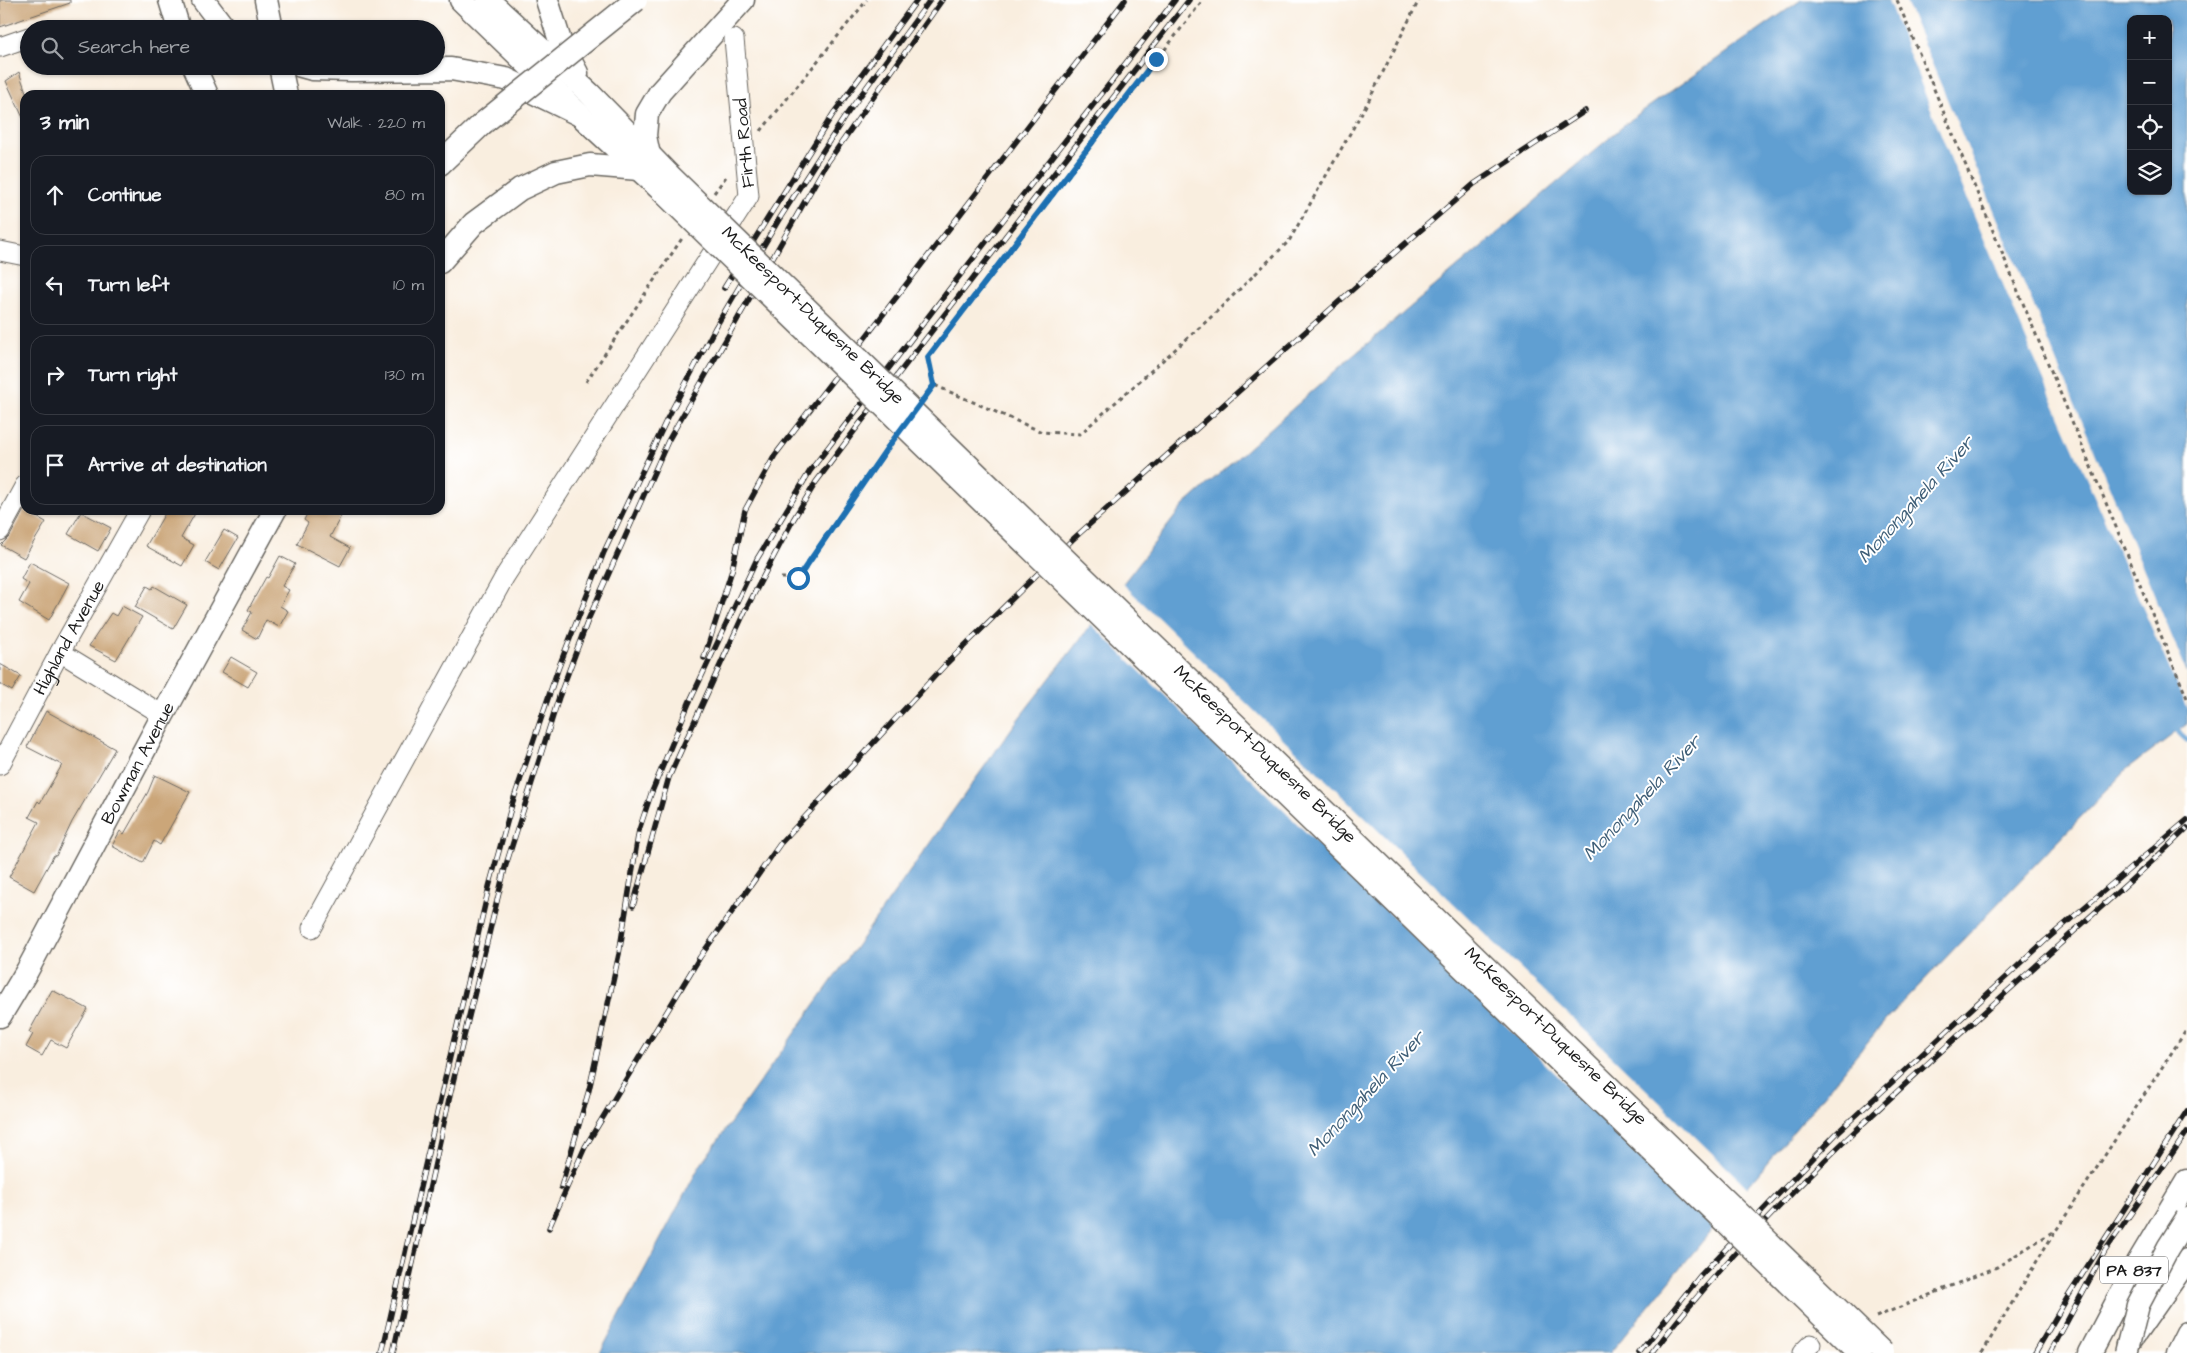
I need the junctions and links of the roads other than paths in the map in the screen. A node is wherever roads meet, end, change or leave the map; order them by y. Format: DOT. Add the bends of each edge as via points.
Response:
graph roads {
  1 [pos="170,0"];
  2 [pos="203,0"];
  3 [pos="266,0"];
  4 [pos="461,0"];
  5 [pos="488,0"];
  6 [pos="547,0"];
  7 [pos="636,0"];
  8 [pos="743,0"];
  9 [pos="176,20"];
  10 [pos="218,20"];
  11 [pos="270,20"];
  12 [pos="734,38"];
  13 [pos="20,40"];
  14 [pos="0,47"];
  15 [pos="445,68"];
  16 [pos="198,75"];
  17 [pos="282,75"];
  18 [pos="205,90"];
  19 [pos="285,90"];
  20 [pos="589,93"];
  21 [pos="580,116"];
  22 [pos="445,159"];
  23 [pos="644,162"];
  24 [pos="663,180"];
  25 [pos="0,251"];
  26 [pos="20,255"];
  27 [pos="445,256"];
  28 [pos="20,494"];
  29 [pos="137,515"];
  30 [pos="272,515"];
  31 [pos="0,531"];
  32 [pos="60,652"];
  33 [pos="163,714"];
  34 [pos="0,765"];
  35 [pos="312,928"];
  36 [pos="0,1016"];
  37 [pos="2184,1185"];
  38 [pos="2187,1218"];
  39 [pos="2187,1260"];
  40 [pos="2187,1333"];
  41 [pos="1860,1353"];
  42 [pos="1883,1353"];
  43 [pos="2090,1353"];
  44 [pos="2122,1353"];
  45 [pos="2126,1353"];
  46 [pos="2177,1353"];
  1 -- 9 [label="main road"];
  2 -- 10 [label="main road"];
  3 -- 11 [label="main road"];
  4 -- 21 [label="main road"];
  5 -- 20 [label="main road"];
  6 -- 20 [label="main road" via="560,41"];
  7 -- 22 [label="main road, bridge" via="482,124"];
  8 -- 23 [label="main road" via="660,92 647,114"];
  12 -- 35 [label="street, Firth Road" via="749,196 505,576"];
  13 -- 14 [label="street"];
  15 -- 21 [label="main road" via="506,79"];
  16 -- 18 [label="main road"];
  17 -- 19 [label="main road"];
  20 -- 23 [label="main road"];
  21 -- 23 [label="main road"];
  23 -- 24 [label="main road, McKeesport-Duquesne Bridge"];
  23 -- 27 [label="main road" via="590,165 556,172 520,189 474,223"];
  24 -- 41 [label="main road, McKeesport-Duquesne Bridge, bridge"];
  24 -- 42 [label="main road, McKeesport-Duquesne Bridge, bridge"];
  25 -- 26 [label="street"];
  28 -- 31 [label="street"];
  29 -- 32 [label="street, Highland Avenue"];
  30 -- 33 [label="main road, Bowman Avenue"];
  32 -- 33 [label="street"];
  32 -- 34 [label="street, Highland Avenue"];
  33 -- 36 [label="main road, Bowman Avenue"];
  37 -- 43 [label="main road, PA 837" via="2133,1271"];
  38 -- 45 [label="main road, bridge" via="2138,1305"];
  39 -- 44 [label="main road"];
  40 -- 46 [label="main road"];
}
